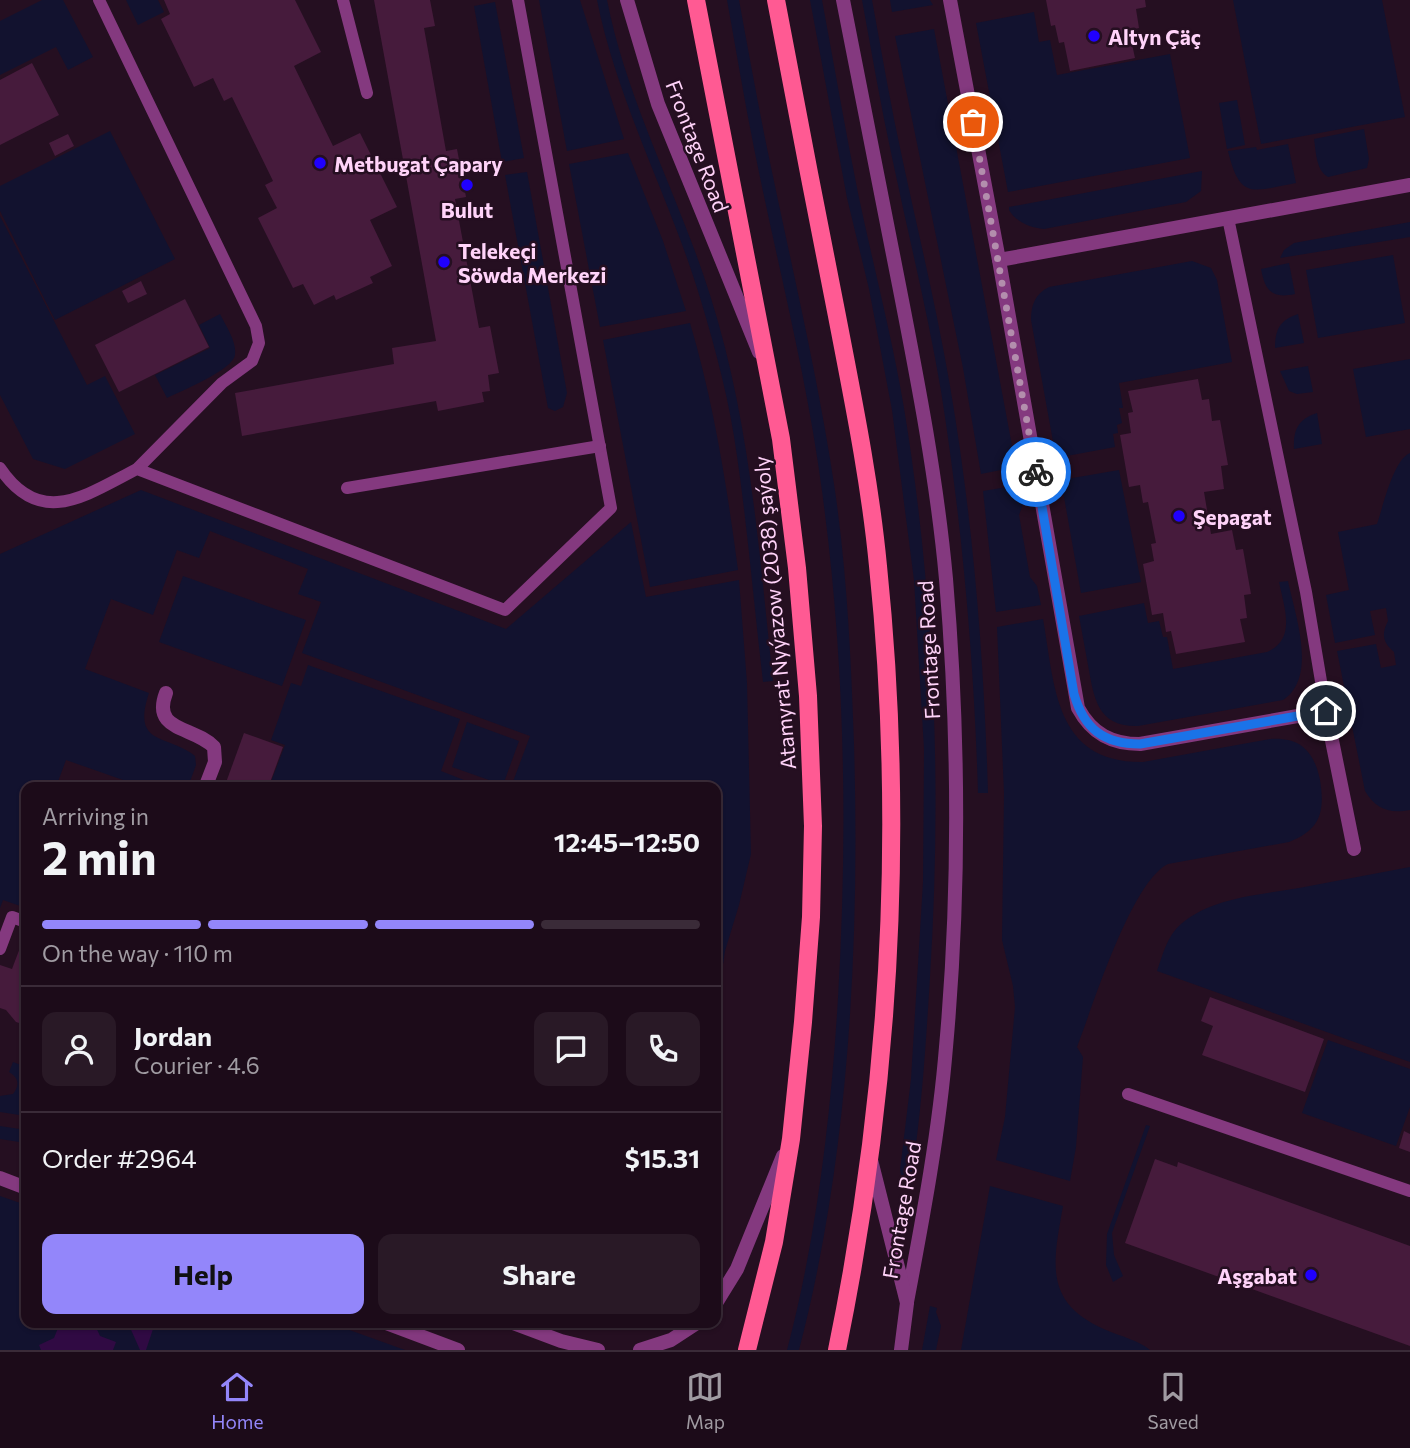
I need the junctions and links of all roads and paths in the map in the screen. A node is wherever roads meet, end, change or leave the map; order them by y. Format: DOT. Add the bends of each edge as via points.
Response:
graph roads {
  1 [pos="99,0"];
  2 [pos="343,0"];
  3 [pos="518,0"];
  4 [pos="627,0"];
  5 [pos="696,0"];
  6 [pos="776,0"];
  7 [pos="843,0"];
  8 [pos="950,0"];
  9 [pos="367,93"];
  10 [pos="1410,185"];
  11 [pos="1228,218"];
  12 [pos="999,260"];
  13 [pos="770,381"];
  14 [pos="600,446"];
  15 [pos="0,468"];
  16 [pos="137,469"];
  17 [pos="347,488"];
  18 [pos="166,693"];
  19 [pos="1326,711"];
  20 [pos="207,782"];
  21 [pos="1354,849"];
  22 [pos="21,920"];
  23 [pos="0,949"];
  24 [pos="1128,1094"];
  25 [pos="791,1139"];
  26 [pos="870,1154"];
  27 [pos="0,1178"];
  28 [pos="21,1186"];
  29 [pos="1410,1191"];
  30 [pos="721,1295"];
  31 [pos="906,1303"];
  32 [pos="399,1328"];
  33 [pos="526,1328"];
  34 [pos="690,1328"];
  35 [pos="458,1350"];
  36 [pos="598,1350"];
  37 [pos="640,1350"];
  38 [pos="747,1350"];
  39 [pos="837,1350"];
  40 [pos="901,1350"];
  1 -- 16 [label="lane" via="256,326 259,344 252,361 222,383"];
  2 -- 9 [label="lane"];
  3 -- 14 [label="lane"];
  4 -- 13 [label="street, Frontage Road" via="658,104"];
  5 -- 13 [label="main road, Atamyrat Nyýazow (2038) şaýoly"];
  6 -- 26 [label="main road" via="858,426 885,642 891,918"];
  7 -- 31 [label="street, Frontage Road" via="922,405 945,576 953,692 956,836 946,1048 931,1176"];
  8 -- 12 [label="street"];
  10 -- 11 [label="street"];
  11 -- 12 [label="street"];
  11 -- 19 [label="lane"];
  12 -- 19 [label="street" via="1074,694 1084,720 1115,742 1140,744"];
  13 -- 25 [label="main road, Atamyrat Nyýazow (2038) şaýoly" via="797,568 813,826 808,956"];
  14 -- 16 [label="lane" via="611,508 505,610"];
  14 -- 17 [label="lane"];
  15 -- 16 [label="lane" via="30,499 52,502 76,500"];
  18 -- 20 [label="street" via="163,716 214,747 215,762"];
  19 -- 21 [label="street"];
  22 -- 23 [label="lane" via="12,917"];
  24 -- 29 [label="lane"];
  25 -- 30 [label="street" via="737,1269"];
  25 -- 38 [label="main road, Atamyrat Nyýazow (2038) şaýoly" via="774,1242"];
  26 -- 31 [label="street"];
  26 -- 39 [label="main road"];
  27 -- 28 [label="street"];
  31 -- 40 [label="street"];
  32 -- 35 [label="street"];
  33 -- 36 [label="street"];
  34 -- 37 [label="street"];
}
